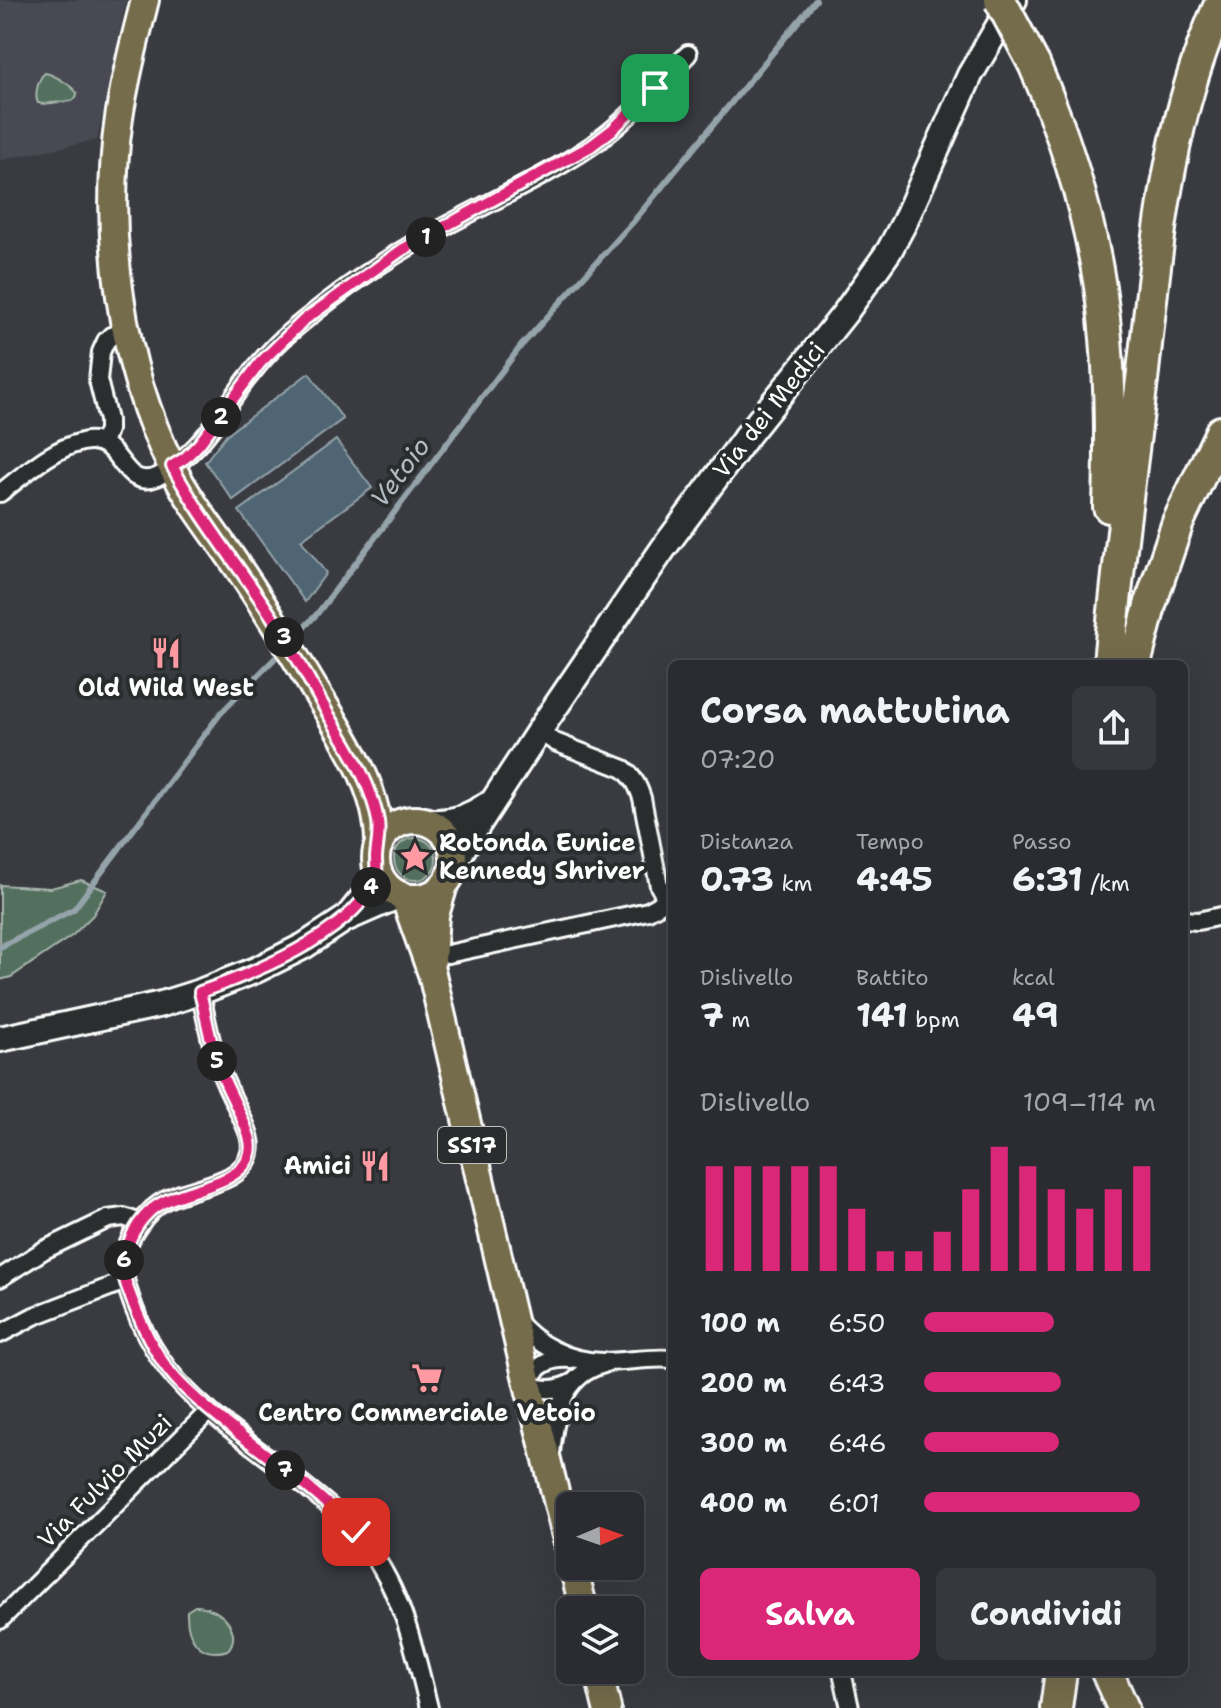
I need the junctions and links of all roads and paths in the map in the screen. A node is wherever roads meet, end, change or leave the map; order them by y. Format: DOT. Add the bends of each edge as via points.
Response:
graph roads {
  1 [pos="145,0"];
  2 [pos="160,0"];
  3 [pos="1000,0"];
  4 [pos="1014,0"];
  5 [pos="1221,2"];
  6 [pos="688,54"];
  7 [pos="125,321"];
  8 [pos="1221,432"];
  9 [pos="103,443"];
  10 [pos="172,466"];
  11 [pos="0,493"];
  12 [pos="1113,660"];
  13 [pos="1113,660"];
  14 [pos="1114,660"];
  15 [pos="539,731"];
  16 [pos="357,761"];
  17 [pos="492,801"];
  18 [pos="423,821"];
  19 [pos="378,857"];
  20 [pos="449,875"];
  21 [pos="402,896"];
  22 [pos="668,898"];
  23 [pos="668,900"];
  24 [pos="1221,916"];
  25 [pos="345,919"];
  26 [pos="1188,920"];
  27 [pos="440,964"];
  28 [pos="200,992"];
  29 [pos="0,1039"];
  30 [pos="140,1223"];
  31 [pos="0,1278"];
  32 [pos="125,1281"];
  33 [pos="512,1315"];
  34 [pos="0,1334"];
  35 [pos="668,1359"];
  36 [pos="582,1360"];
  37 [pos="614,1362"];
  38 [pos="576,1380"];
  39 [pos="528,1384"];
  40 [pos="209,1411"];
  41 [pos="550,1468"];
  42 [pos="556,1493"];
  43 [pos="0,1620"];
  44 [pos="843,1676"];
  45 [pos="1060,1676"];
  46 [pos="1109,1676"];
  47 [pos="601,1684"];
  48 [pos="429,1708"];
  49 [pos="607,1708"];
  50 [pos="850,1708"];
  51 [pos="1056,1708"];
  52 [pos="1123,1708"];
  1 -- 7 [label="main road" via="128,68 115,161 114,218"];
  2 -- 7 [label="main road" via="140,74 127,159"];
  3 -- 12 [label="highway, bridge" via="1053,108 1081,196 1101,301 1109,382"];
  4 -- 15 [label="street, Via dei Medici" via="970,75 889,251 663,549"];
  5 -- 13 [label="highway" via="1192,74 1170,160"];
  6 -- 10 [label="street" via="591,146 402,250 304,320 260,363 199,444"];
  7 -- 9 [label="street" via="101,352 98,380 108,420"];
  7 -- 10 [label="main road" via="141,387"];
  8 -- 14 [label="highway" via="1178,522 1151,602"];
  9 -- 10 [label="street" via="137,478 159,476"];
  9 -- 11 [label="street" via="83,442 58,452"];
  10 -- 16 [label="main road" via="277,625"];
  15 -- 17 [label="street, Via dei Medici"];
  15 -- 22 [label="street" via="633,776 659,886"];
  16 -- 18 [label="main road" via="401,810"];
  16 -- 19 [label="main road" via="378,822"];
  17 -- 18 [label="street, Via dei Medici" via="454,821"];
  17 -- 20 [label="street, Via dei Medici"];
  18 -- 19 [label="main road" via="394,826"];
  18 -- 20 [label="main road" via="449,838"];
  19 -- 21 [label="main road, SS17" via="386,885"];
  19 -- 25 [label="street" via="371,888"];
  20 -- 21 [label="main road" via="428,896"];
  20 -- 27 [label="main road, SS17" via="434,923"];
  21 -- 25 [label="street"];
  21 -- 27 [label="main road, SS17"];
  23 -- 27 [label="street" via="648,911"];
  24 -- 26 [label="street"];
  25 -- 28 [label="street" via="292,952"];
  27 -- 33 [label="main road, SS17"];
  28 -- 29 [label="street"];
  28 -- 30 [label="street" via="218,1064 248,1132 250,1153 236,1173 160,1202"];
  30 -- 31 [label="street" via="108,1219"];
  30 -- 32 [label="street" via="125,1255"];
  32 -- 34 [label="street"];
  32 -- 40 [label="street" via="162,1361"];
  33 -- 36 [label="street" via="536,1339"];
  33 -- 39 [label="main road, SS17"];
  35 -- 37 [label="street"];
  36 -- 37 [label="street"];
  36 -- 39 [label="street" via="545,1363"];
  37 -- 38 [label="street" via="595,1366"];
  38 -- 39 [label="street" via="554,1389"];
  38 -- 41 [label="street" via="558,1411"];
  39 -- 41 [label="main road, SS17"];
  40 -- 43 [label="street, Via Fulvio Muzi"];
  40 -- 48 [label="street" via="321,1499 367,1546 406,1618"];
  41 -- 42 [label="main road, SS17"];
  44 -- 50 [label="street"];
  45 -- 51 [label="highway"];
  46 -- 52 [label="highway"];
  47 -- 49 [label="main road"];
}
